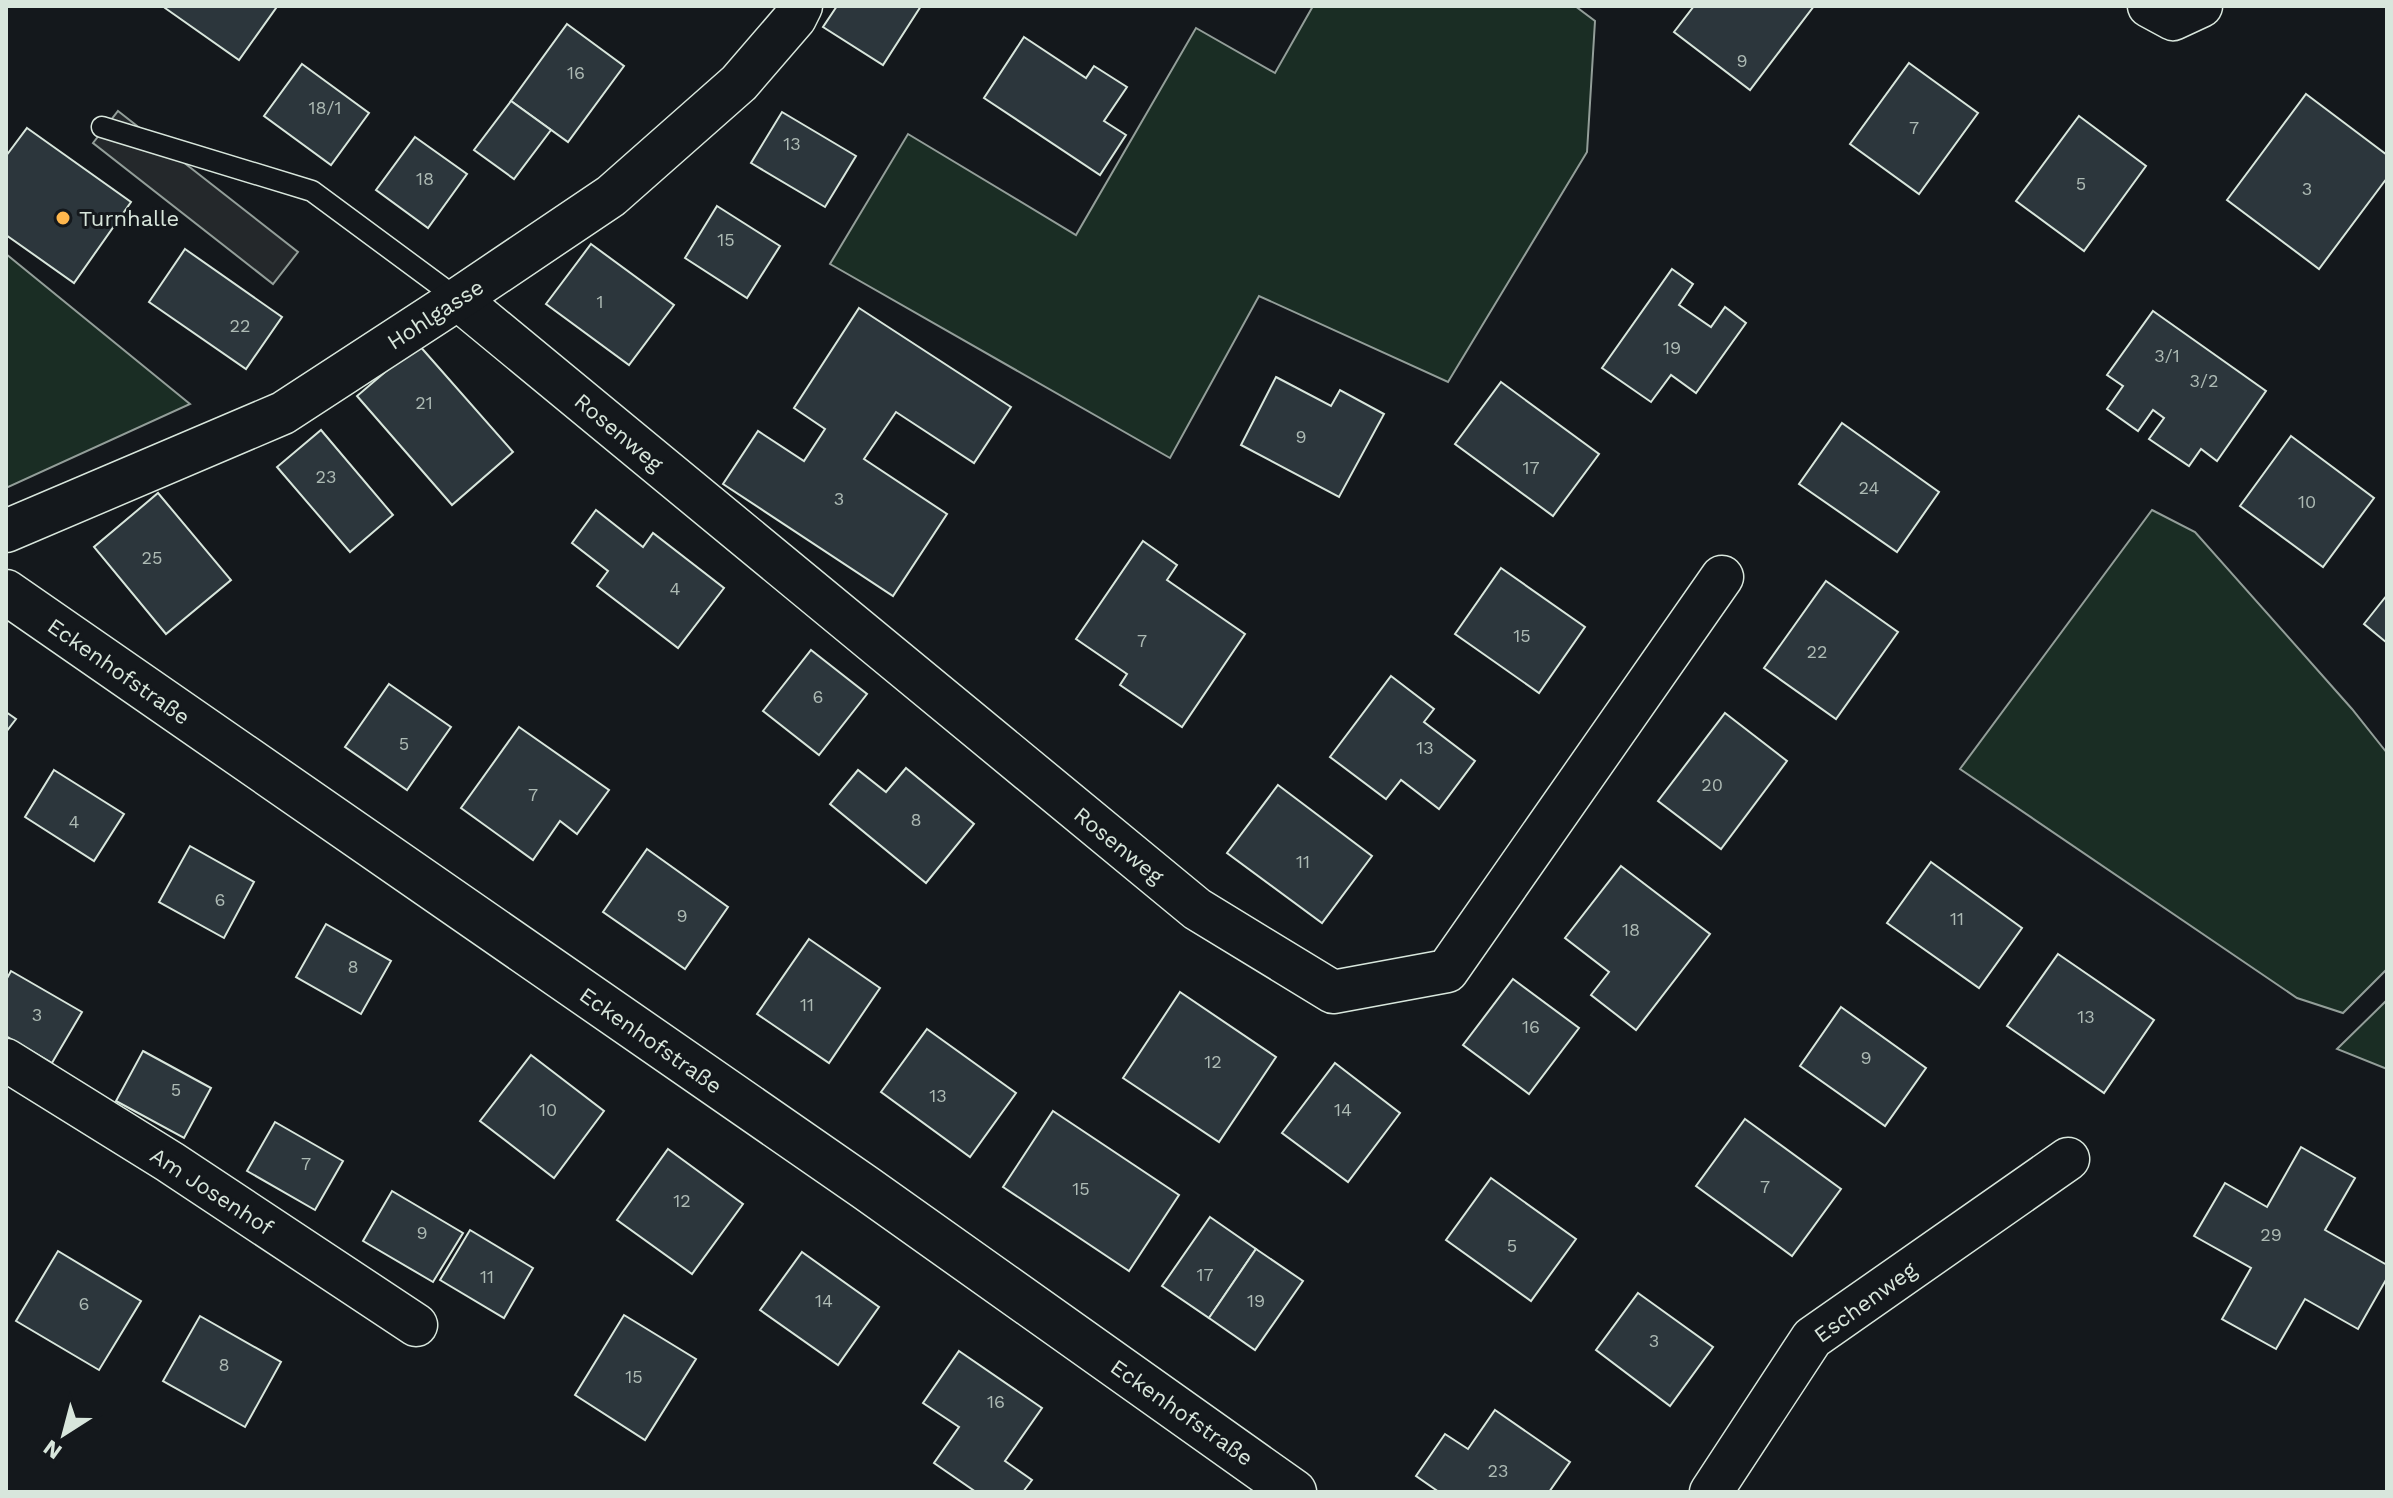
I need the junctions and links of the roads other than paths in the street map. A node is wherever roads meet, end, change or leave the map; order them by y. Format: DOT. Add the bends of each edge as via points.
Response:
graph roads {
  1 [pos="801,6"];
  2 [pos="2149,6"];
  3 [pos="2201,6"];
  4 [pos="102,127"];
  5 [pos="458,299"];
  6 [pos="6,531"];
  7 [pos="1722,577"];
  8 [pos="6,592"];
  9 [pos="6,1060"];
  10 [pos="2068,1159"];
  11 [pos="416,1325"];
  12 [pos="1294,1492"];
  13 [pos="1711,1492"];
  1 -- 5 [label="street, Hohlgasse" via="739,83 611,196"];
  2 -- 3 [label="street" via="2173,19"];
  4 -- 5 [label="lane" via="312,191"];
  5 -- 6 [label="street, Hohlgasse" via="283,413"];
  5 -- 7 [label="street, Rosenweg" via="1197,909 1333,992 1447,971"];
  8 -- 12 [label="street, Eckenhofstraße" via="866,1188"];
  9 -- 11 [label="street, Am Josenhof"];
  10 -- 13 [label="street, Eschenweg" via="1812,1338"];
}
